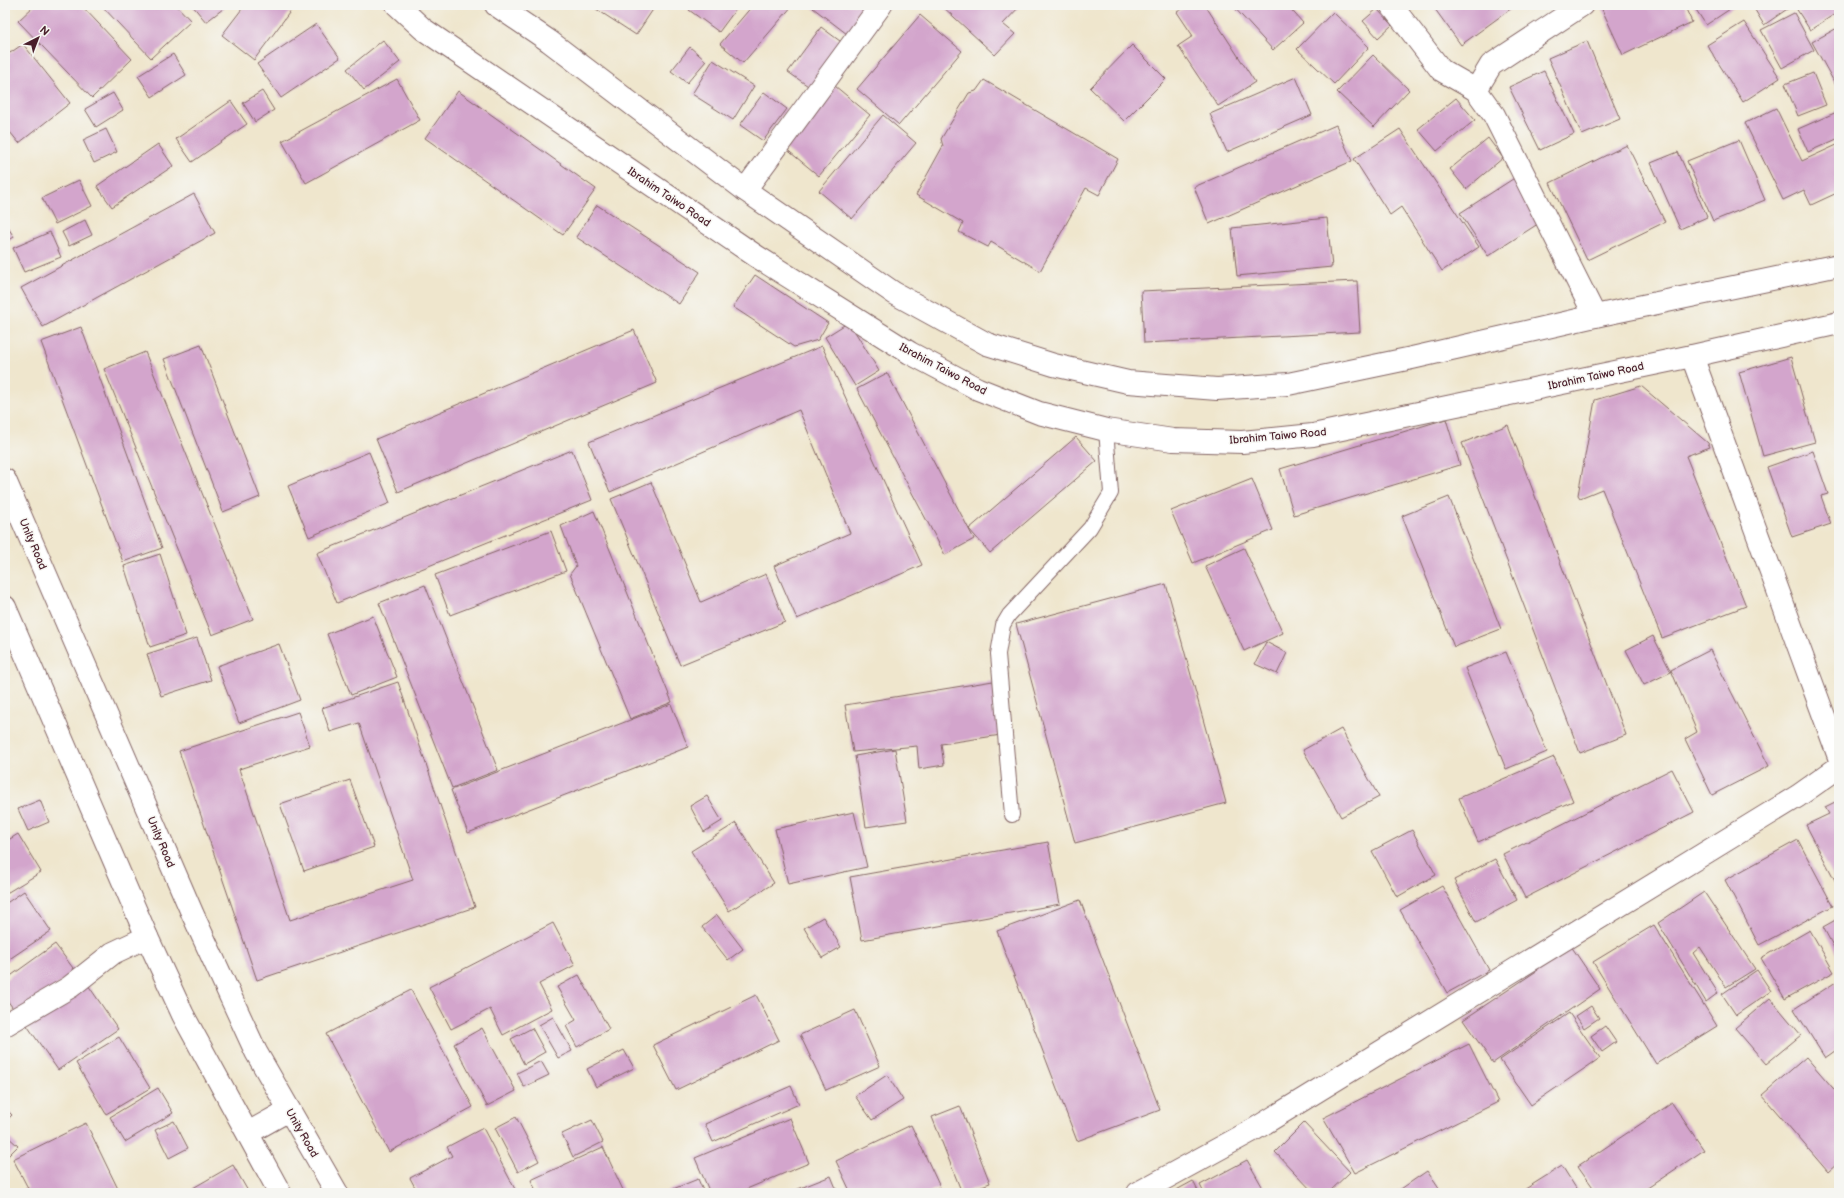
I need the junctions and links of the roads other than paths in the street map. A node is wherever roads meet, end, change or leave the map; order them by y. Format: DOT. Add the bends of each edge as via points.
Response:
graph roads {
  1 [pos="397,5"];
  2 [pos="496,5"];
  3 [pos="881,5"];
  4 [pos="1392,5"];
  5 [pos="1580,6"];
  6 [pos="1476,90"];
  7 [pos="745,190"];
  8 [pos="1839,265"];
  9 [pos="1596,316"];
  10 [pos="1839,322"];
  11 [pos="1692,356"];
  12 [pos="1106,430"];
  13 [pos="5,480"];
  14 [pos="5,607"];
  15 [pos="11,638"];
  16 [pos="1839,758"];
  17 [pos="1839,767"];
  18 [pos="1012,815"];
  19 [pos="147,937"];
  20 [pos="5,1025"];
  21 [pos="289,1110"];
  22 [pos="248,1133"];
  23 [pos="280,1193"];
  24 [pos="337,1193"];
  25 [pos="1138,1193"];
  1 -- 12 [label="main road, Ibrahim Taiwo Road" via="423,29 750,252 910,353 978,389 1040,413"];
  2 -- 7 [label="main road" via="549,41"];
  3 -- 7 [label="main road"];
  4 -- 6 [label="main road" via="1441,70"];
  5 -- 6 [label="main road" via="1491,65"];
  6 -- 9 [label="main road" via="1494,115"];
  7 -- 9 [label="main road" via="894,293 987,344 1054,365 1128,382 1217,390 1288,384"];
  8 -- 9 [label="main road"];
  10 -- 11 [label="main road, Ibrahim Taiwo Road"];
  11 -- 12 [label="main road, Ibrahim Taiwo Road" via="1314,435 1242,442 1173,440"];
  11 -- 16 [label="main road"];
  12 -- 18 [label="lane" via="1111,493 1090,528 1009,615 1003,625 998,654"];
  13 -- 21 [label="main road, Unity Road" via="193,915 256,1052"];
  14 -- 15 [label="main road"];
  15 -- 19 [label="main road"];
  17 -- 25 [label="main road" via="1798,796 1261,1124"];
  19 -- 20 [label="main road" via="113,953 70,987"];
  19 -- 22 [label="main road" via="183,1015"];
  21 -- 22 [label="main road"];
  21 -- 24 [label="main road, Unity Road"];
  22 -- 23 [label="main road"];
}
